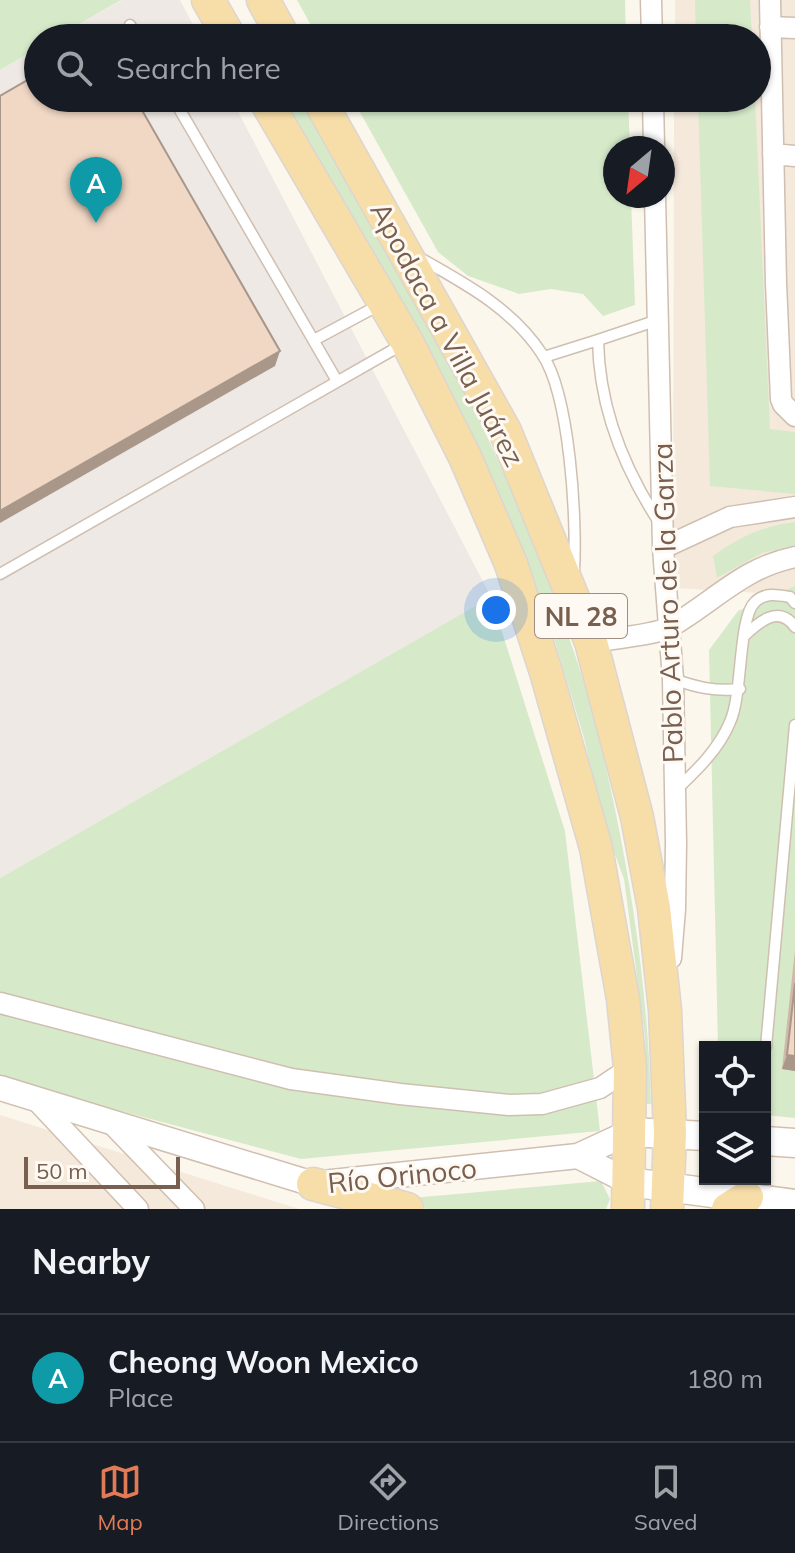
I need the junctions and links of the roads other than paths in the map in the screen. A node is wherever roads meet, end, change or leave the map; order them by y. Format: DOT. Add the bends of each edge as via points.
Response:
graph roads {
  1 [pos="208,0"];
  2 [pos="263,0"];
  3 [pos="651,0"];
  4 [pos="770,0"];
  5 [pos="222,24"];
  6 [pos="276,24"];
  7 [pos="652,24"];
  8 [pos="770,24"];
  9 [pos="771,27"];
  10 [pos="795,28"];
  11 [pos="771,69"];
  12 [pos="181,112"];
  13 [pos="272,112"];
  14 [pos="326,112"];
  15 [pos="653,112"];
  16 [pos="654,136"];
  17 [pos="773,154"];
  18 [pos="795,156"];
  19 [pos="655,208"];
  20 [pos="404,250"];
  21 [pos="785,284"];
  22 [pos="383,303"];
  23 [pos="658,320"];
  24 [pos="314,340"];
  25 [pos="598,340"];
  26 [pos="407,342"];
  27 [pos="544,357"];
  28 [pos="337,381"];
  29 [pos="792,413"];
  30 [pos="795,507"];
  31 [pos="663,538"];
  32 [pos="795,557"];
  33 [pos="0,574"];
  34 [pos="574,596"];
  35 [pos="795,603"];
  36 [pos="795,627"];
  37 [pos="668,629"];
  38 [pos="744,636"];
  39 [pos="591,642"];
  40 [pos="673,679"];
  41 [pos="740,689"];
  42 [pos="795,725"];
  43 [pos="675,791"];
  44 [pos="0,1003"];
  45 [pos="665,1010"];
  46 [pos="767,1041"];
  47 [pos="630,1068"];
  48 [pos="0,1088"];
  49 [pos="34,1098"];
  50 [pos="111,1123"];
  51 [pos="630,1132"];
  52 [pos="670,1133"];
  53 [pos="699,1135"];
  54 [pos="771,1141"];
  55 [pos="795,1143"];
  56 [pos="578,1156"];
  57 [pos="313,1184"];
  58 [pos="629,1196"];
  59 [pos="668,1198"];
  60 [pos="738,1203"];
  61 [pos="795,1204"];
  62 [pos="138,1209"];
  63 [pos="194,1209"];
  64 [pos="407,1209"];
  1 -- 5 [label="main road"];
  2 -- 6 [label="main road"];
  3 -- 7 [label="street"];
  4 -- 8 [label="street"];
  9 -- 10 [label="street"];
  11 -- 17 [label="street"];
  12 -- 24 [label="lane"];
  13 -- 22 [label="main road, Apodaca a Villa Juárez / NL 28"];
  14 -- 20 [label="main road, Apodaca a Villa Juárez / NL 28"];
  15 -- 16 [label="street"];
  17 -- 18 [label="street"];
  17 -- 21 [label="street"];
  19 -- 23 [label="street, Pablo Arturo de la Garza"];
  20 -- 27 [label="lane" via="488,297"];
  20 -- 34 [label="main road, Apodaca a Villa Juárez / NL 28" via="505,431"];
  21 -- 29 [label="street" via="781,399"];
  22 -- 24 [label="lane"];
  22 -- 26 [label="main road, Apodaca a Villa Juárez / NL 28"];
  23 -- 25 [label="lane"];
  23 -- 31 [label="street, Pablo Arturo de la Garza"];
  24 -- 28 [label="lane"];
  25 -- 27 [label="lane"];
  25 -- 31 [label="lane" via="598,367 612,429"];
  26 -- 28 [label="lane"];
  26 -- 47 [label="main road, Apodaca a Villa Juárez / NL 28" via="511,564 546,672 596,848"];
  27 -- 34 [label="lane" via="568,445"];
  28 -- 33 [label="lane"];
  30 -- 31 [label="street" via="730,517"];
  31 -- 37 [label="street, Pablo Arturo de la Garza"];
  32 -- 37 [label="street" via="771,562 723,588"];
  34 -- 39 [label="main road, Apodaca a Villa Juárez / NL 28"];
  35 -- 38 [label="lane" via="790,597 769,594 755,601"];
  36 -- 38 [label="lane" via="778,615 762,619"];
  37 -- 39 [label="street"];
  37 -- 40 [label="street, Pablo Arturo de la Garza"];
  38 -- 41 [label="lane"];
  39 -- 45 [label="main road, Apodaca a Villa Juárez / NL 28" via="637,817"];
  40 -- 41 [label="lane" via="699,688"];
  40 -- 43 [label="street, Pablo Arturo de la Garza"];
  41 -- 43 [label="lane" via="716,747"];
  42 -- 46 [label="lane"];
  43 -- 45 [label="street, Pablo Arturo de la Garza" via="675,909"];
  44 -- 47 [label="street" via="291,1079 400,1094 542,1104 600,1088"];
  45 -- 52 [label="main road, Apodaca a Villa Juárez / NL 28"];
  47 -- 51 [label="main road, Apodaca a Villa Juárez / NL 28"];
  48 -- 49 [label="street, Río Orinoco"];
  49 -- 50 [label="street, Río Orinoco"];
  49 -- 62 [label="street"];
  50 -- 57 [label="street, Río Orinoco"];
  50 -- 63 [label="street"];
  51 -- 52 [label="main road"];
  51 -- 56 [label="street, Río Orinoco"];
  51 -- 58 [label="main road, Apodaca a Villa Juárez / NL 28"];
  52 -- 53 [label="main road"];
  52 -- 59 [label="main road, Apodaca a Villa Juárez / NL 28"];
  54 -- 55 [label="main road"];
  56 -- 57 [label="street, Río Orinoco"];
  56 -- 58 [label="street"];
  57 -- 64 [label="main road"];
  58 -- 59 [label="main road"];
  59 -- 60 [label="main road"];
  60 -- 61 [label="main road"];
}
